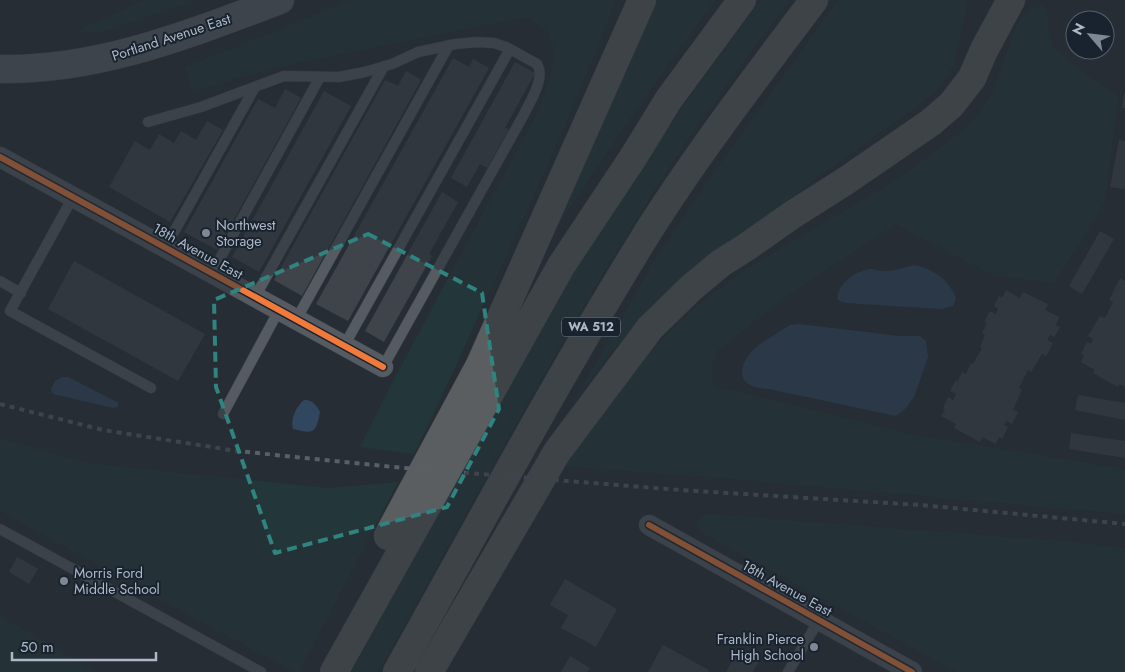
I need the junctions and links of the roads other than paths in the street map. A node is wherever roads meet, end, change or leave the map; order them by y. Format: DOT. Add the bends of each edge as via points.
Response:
graph roads {
  1 [pos="280,0"];
  2 [pos="742,0"];
  3 [pos="814,0"];
  4 [pos="994,0"];
  5 [pos="1011,0"];
  6 [pos="638,5"];
  7 [pos="448,45"];
  8 [pos="510,49"];
  9 [pos="984,50"];
  10 [pos="384,66"];
  11 [pos="0,69"];
  12 [pos="320,77"];
  13 [pos="255,87"];
  14 [pos="148,122"];
  15 [pos="0,157"];
  16 [pos="73,197"];
  17 [pos="166,248"];
  18 [pos="212,273"];
  19 [pos="0,281"];
  20 [pos="20,292"];
  21 [pos="255,297"];
  22 [pos="288,315"];
  23 [pos="344,346"];
  24 [pos="383,367"];
  25 [pos="151,388"];
  26 [pos="223,414"];
  27 [pos="649,525"];
  28 [pos="0,529"];
  29 [pos="819,620"];
  30 [pos="261,672"];
  31 [pos="315,672"];
  32 [pos="334,672"];
  33 [pos="397,672"];
  34 [pos="429,672"];
  35 [pos="788,672"];
  36 [pos="912,672"];
  1 -- 11 [label="main road, Portland Avenue East" via="132,52 66,66"];
  2 -- 32 [label="highway" via="669,99 561,266"];
  3 -- 33 [label="highway, WA 512" via="730,112 642,242"];
  4 -- 9 [label="highway"];
  5 -- 9 [label="highway"];
  6 -- 31 [label="highway" via="480,365"];
  7 -- 8 [label="lane" via="494,43"];
  7 -- 10 [label="lane" via="418,52"];
  7 -- 22 [label="lane"];
  8 -- 23 [label="lane"];
  8 -- 24 [label="lane" via="540,69 532,97"];
  9 -- 34 [label="highway" via="972,78 952,105 930,124 721,263 650,328 557,452"];
  10 -- 12 [label="lane" via="339,77"];
  10 -- 21 [label="lane"];
  12 -- 13 [label="lane" via="284,76"];
  12 -- 18 [label="lane"];
  13 -- 14 [label="lane"];
  13 -- 17 [label="lane"];
  15 -- 16 [label="street, 18th Avenue East"];
  16 -- 17 [label="street, 18th Avenue East"];
  16 -- 20 [label="lane"];
  17 -- 18 [label="street, 18th Avenue East"];
  18 -- 21 [label="street, 18th Avenue East"];
  19 -- 20 [label="lane"];
  20 -- 25 [label="lane" via="10,311"];
  21 -- 22 [label="street, 18th Avenue East"];
  22 -- 23 [label="street, 18th Avenue East"];
  22 -- 26 [label="lane"];
  23 -- 24 [label="street, 18th Avenue East"];
  27 -- 29 [label="street, 18th Avenue East"];
  28 -- 30 [label="lane"];
  29 -- 35 [label="lane"];
  29 -- 36 [label="street, 18th Avenue East"];
}
